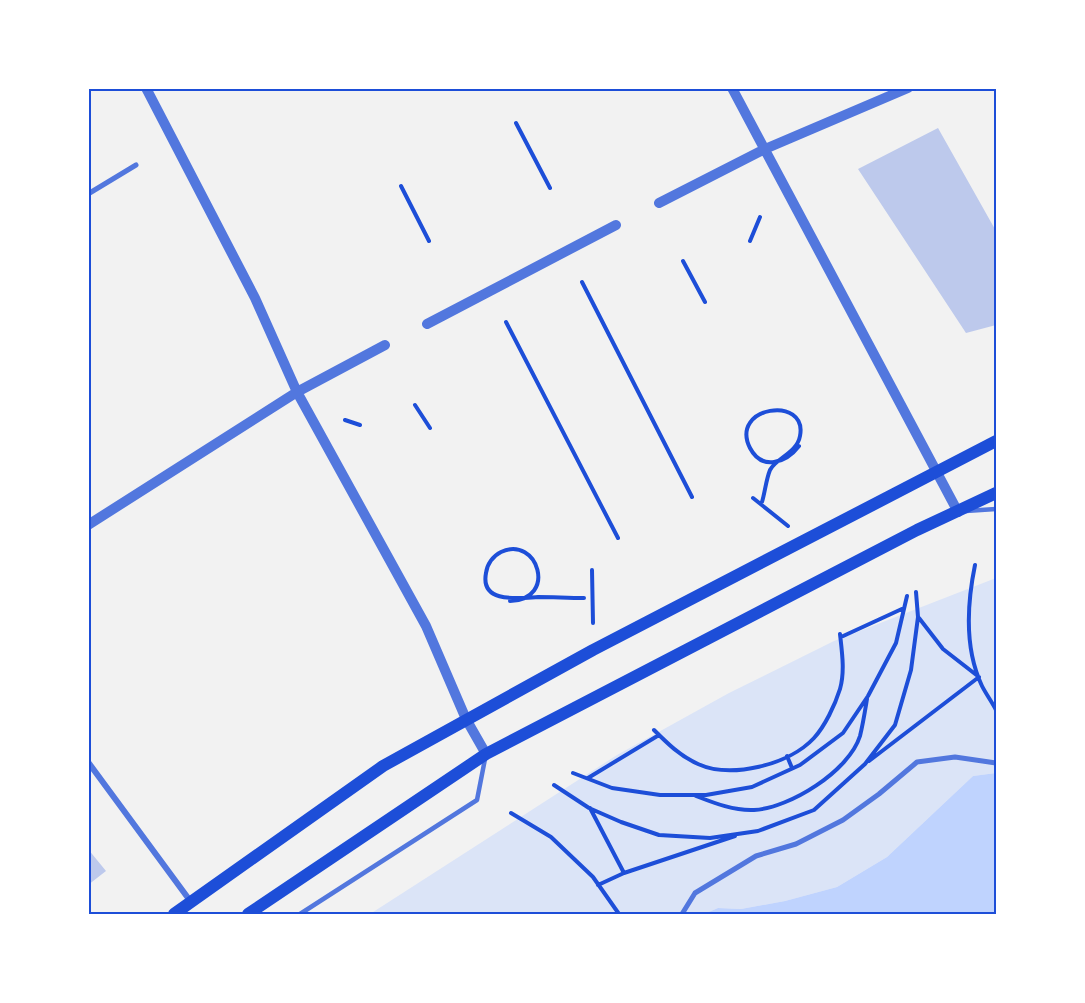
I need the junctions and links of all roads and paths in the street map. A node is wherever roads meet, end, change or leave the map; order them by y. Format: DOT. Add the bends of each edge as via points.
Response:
graph roads {
  1 [pos="147,88"];
  2 [pos="732,88"];
  3 [pos="908,88"];
  4 [pos="516,123"];
  5 [pos="765,149"];
  6 [pos="136,165"];
  7 [pos="401,186"];
  8 [pos="550,188"];
  9 [pos="88,194"];
  10 [pos="659,203"];
  11 [pos="760,217"];
  12 [pos="616,225"];
  13 [pos="429,241"];
  14 [pos="750,241"];
  15 [pos="683,261"];
  16 [pos="582,282"];
  17 [pos="705,302"];
  18 [pos="506,322"];
  19 [pos="427,324"];
  20 [pos="385,345"];
  21 [pos="297,392"];
  22 [pos="414,405"];
  23 [pos="345,420"];
  24 [pos="360,425"];
  25 [pos="430,429"];
  26 [pos="996,441"];
  27 [pos="799,446"];
  28 [pos="937,472"];
  29 [pos="996,493"];
  30 [pos="692,497"];
  31 [pos="753,498"];
  32 [pos="762,502"];
  33 [pos="996,509"];
  34 [pos="958,512"];
  35 [pos="88,525"];
  36 [pos="788,526"];
  37 [pos="618,538"];
  38 [pos="975,565"];
  39 [pos="592,570"];
  40 [pos="916,592"];
  41 [pos="907,596"];
  42 [pos="584,598"];
  43 [pos="510,602"];
  44 [pos="905,608"];
  45 [pos="918,617"];
  46 [pos="593,623"];
  47 [pos="979,677"];
  48 [pos="867,696"];
  49 [pos="996,710"];
  50 [pos="466,719"];
  51 [pos="654,730"];
  52 [pos="659,735"];
  53 [pos="486,754"];
  54 [pos="787,756"];
  55 [pos="88,762"];
  56 [pos="996,762"];
  57 [pos="865,764"];
  58 [pos="792,768"];
  59 [pos="573,773"];
  60 [pos="587,778"];
  61 [pos="554,785"];
  62 [pos="693,795"];
  63 [pos="589,808"];
  64 [pos="511,813"];
  65 [pos="745,833"];
  66 [pos="624,873"];
  67 [pos="598,885"];
  68 [pos="191,902"];
  69 [pos="174,915"];
  70 [pos="248,915"];
  71 [pos="300,915"];
  72 [pos="619,915"];
  73 [pos="682,915"];
  1 -- 21 [label="street" via="255,298"];
  2 -- 5 [label="street"];
  3 -- 5 [label="street"];
  4 -- 8 [label="path"];
  5 -- 10 [label="street"];
  5 -- 28 [label="street"];
  6 -- 9 [label="street"];
  7 -- 13 [label="path"];
  11 -- 14 [label="path"];
  12 -- 19 [label="street"];
  15 -- 17 [label="path"];
  16 -- 30 [label="path"];
  18 -- 37 [label="path"];
  20 -- 21 [label="street"];
  21 -- 35 [label="street"];
  21 -- 50 [label="street" via="426,626"];
  22 -- 25 [label="path"];
  23 -- 24 [label="path"];
  26 -- 28 [label="main road"];
  27 -- 32 [label="path" via="793,454 778,462 761,459 749,447 751,422 765,411 782,410 790,413 800,428 792,451 771,468"];
  28 -- 34 [label="street"];
  28 -- 50 [label="main road"];
  29 -- 34 [label="main road"];
  31 -- 36 [label="path"];
  33 -- 34 [label="lane"];
  34 -- 53 [label="main road"];
  38 -- 47 [label="path" via="968,625"];
  39 -- 46 [label="path"];
  40 -- 45 [label="path"];
  41 -- 44 [label="path"];
  42 -- 43 [label="path" via="538,597 512,599 497,596 485,583 485,574 493,558 508,549 525,552 539,573 535,590 529,596 521,600"];
  44 -- 48 [label="path" via="896,643"];
  44 -- 54 [label="path" via="840,635 840,688 830,712 814,738"];
  45 -- 47 [label="path" via="943,649"];
  45 -- 57 [label="path" via="911,670 895,725"];
  47 -- 49 [label="path"];
  47 -- 57 [label="path"];
  48 -- 58 [label="path" via="843,733"];
  48 -- 62 [label="path" via="859,738 838,770 793,801 755,810 724,807"];
  50 -- 53 [label="street"];
  50 -- 68 [label="main road" via="383,766"];
  51 -- 52 [label="path"];
  52 -- 54 [label="path" via="699,764 727,770 748,770"];
  52 -- 60 [label="path"];
  53 -- 70 [label="main road"];
  53 -- 71 [label="lane" via="477,800"];
  54 -- 58 [label="path"];
  55 -- 68 [label="street"];
  56 -- 73 [label="street" via="955,757 917,762 843,820 796,843 756,856 695,893"];
  57 -- 65 [label="path" via="814,810"];
  58 -- 62 [label="path" via="752,787"];
  59 -- 60 [label="path"];
  60 -- 62 [label="path" via="612,788"];
  61 -- 63 [label="path"];
  63 -- 65 [label="path" via="659,835 710,838"];
  63 -- 66 [label="path"];
  64 -- 67 [label="path" via="551,837"];
  65 -- 66 [label="path"];
  66 -- 67 [label="path"];
  67 -- 72 [label="path"];
  68 -- 69 [label="main road"];
}
